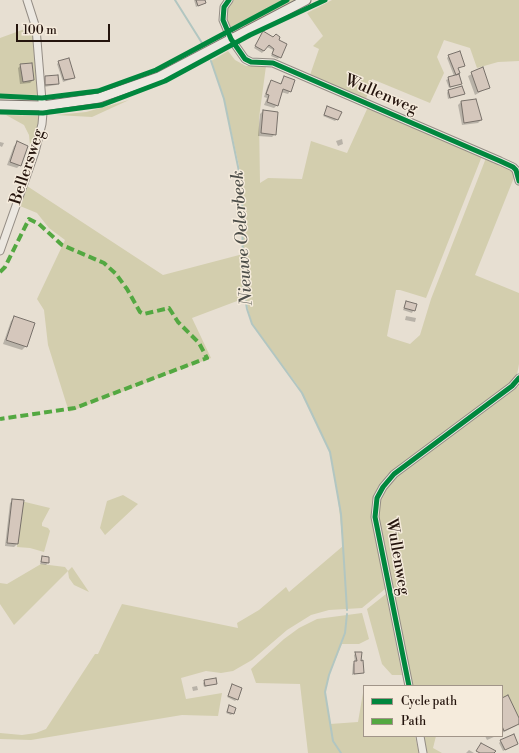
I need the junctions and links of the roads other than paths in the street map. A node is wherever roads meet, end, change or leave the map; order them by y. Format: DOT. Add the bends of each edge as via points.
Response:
graph roads {
  1 [pos="27,0"];
  2 [pos="229,0"];
  3 [pos="306,0"];
  4 [pos="231,39"];
  5 [pos="0,105"];
  6 [pos="42,106"];
  7 [pos="519,181"];
  8 [pos="0,251"];
  9 [pos="519,378"];
  10 [pos="409,685"];
  11 [pos="420,737"];
  12 [pos="423,753"];
  1 -- 6 [label="street, Bellersweg" via="36,28"];
  2 -- 4 [label="street, Wullenweg" via="224,7 223,20"];
  3 -- 4 [label="main road"];
  4 -- 6 [label="main road" via="159,77 137,85 99,98"];
  4 -- 7 [label="street, Wullenweg" via="242,57 248,61 273,63 500,161 516,170"];
  5 -- 6 [label="main road"];
  6 -- 8 [label="street, Bellersweg" via="40,137"];
  9 -- 10 [label="street, Wullenweg" via="512,386 394,474 377,498 376,517"];
  11 -- 12 [label="street"];
}
